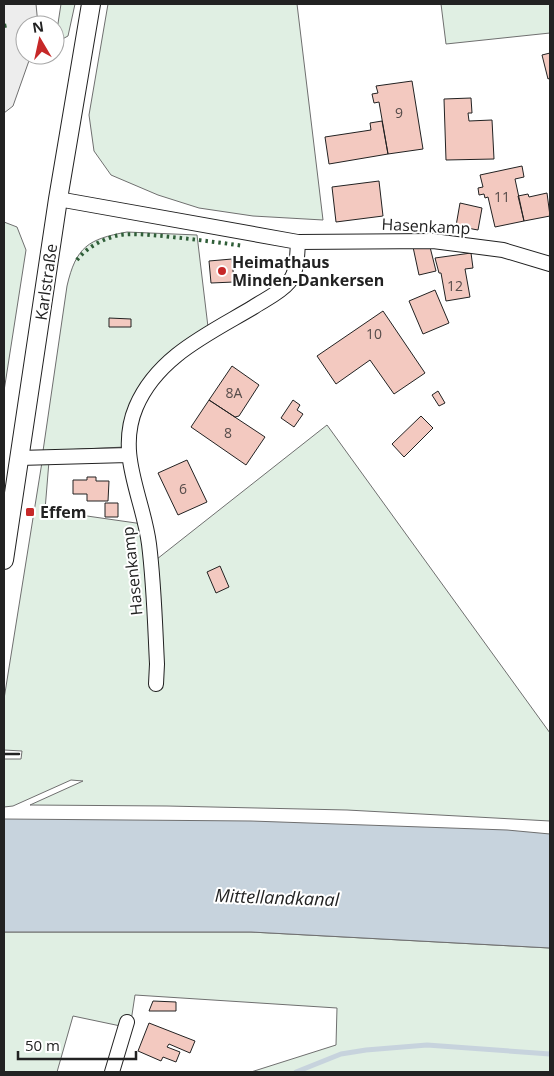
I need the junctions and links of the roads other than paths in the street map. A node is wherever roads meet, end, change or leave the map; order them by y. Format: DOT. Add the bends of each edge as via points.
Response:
graph roads {
  1 [pos="91,4"];
  2 [pos="58,198"];
  3 [pos="298,242"];
  4 [pos="550,264"];
  5 [pos="128,455"];
  6 [pos="19,458"];
  7 [pos="4,560"];
  8 [pos="156,684"];
  9 [pos="127,1022"];
  10 [pos="112,1072"];
  1 -- 2 [label="street, Karlstraße"];
  2 -- 3 [label="street, Hasenkamp"];
  2 -- 6 [label="street, Karlstraße"];
  3 -- 4 [label="street, Hasenkamp" via="434,241 503,250"];
  3 -- 5 [label="street, Hasenkamp" via="296,266 290,281 191,344 168,362 148,385 136,408 129,433"];
  5 -- 6 [label="street"];
  5 -- 8 [label="street, Hasenkamp" via="149,542"];
  6 -- 7 [label="street, Karlstraße"];
  9 -- 10 [label="street"];
}
